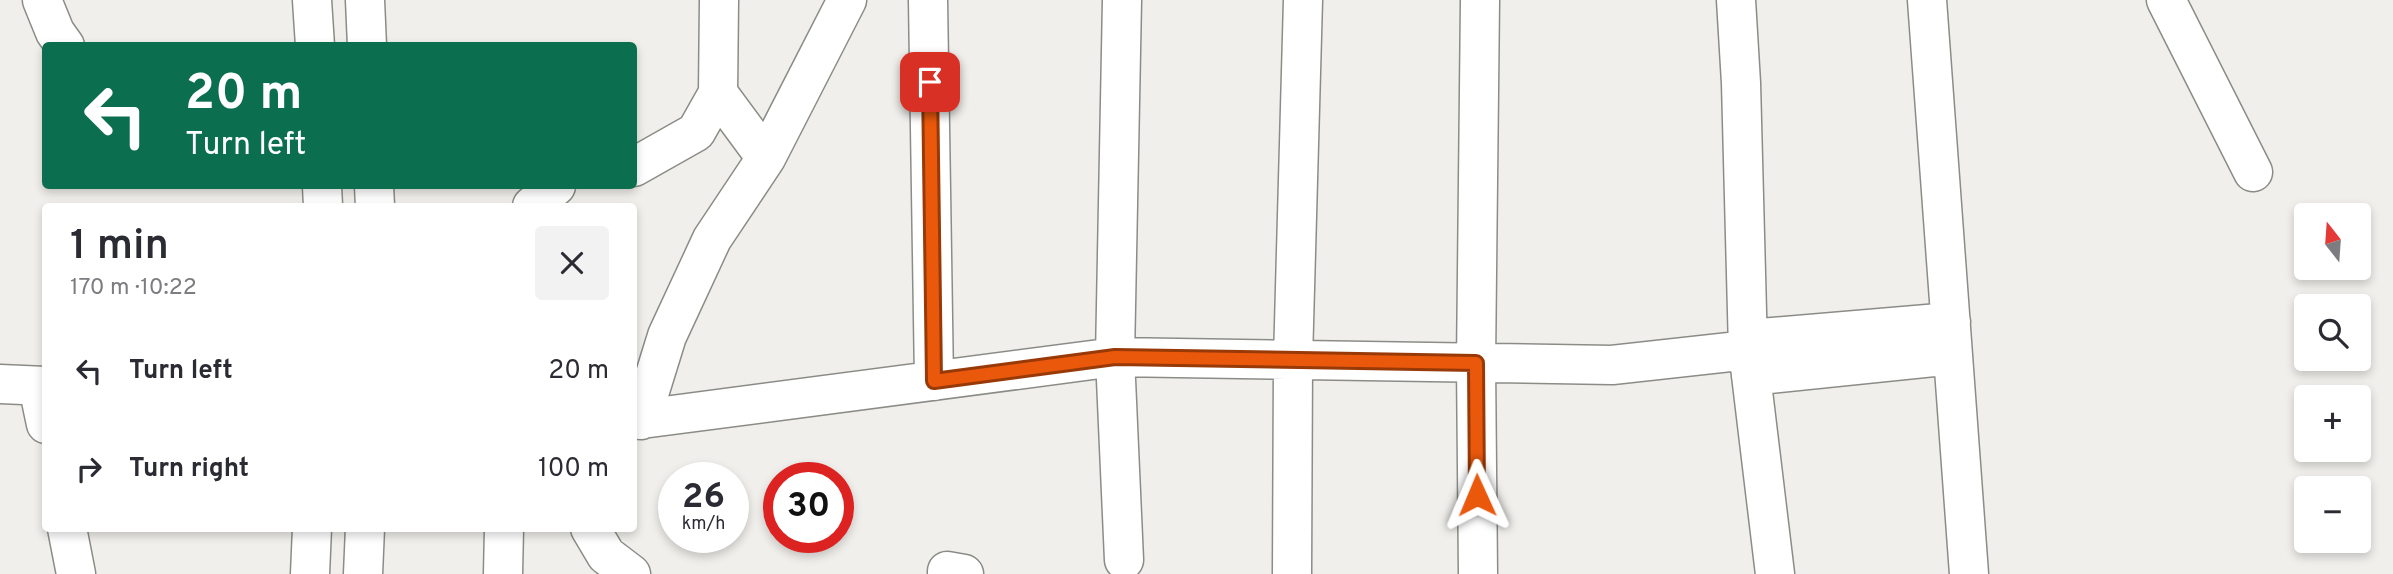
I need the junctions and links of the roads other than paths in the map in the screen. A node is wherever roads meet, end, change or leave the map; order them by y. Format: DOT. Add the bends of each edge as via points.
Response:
graph roads {
  1 [pos="42,0"];
  2 [pos="312,0"];
  3 [pos="365,0"];
  4 [pos="719,0"];
  5 [pos="847,0"];
  6 [pos="928,0"];
  7 [pos="1122,0"];
  8 [pos="1303,0"];
  9 [pos="1480,0"];
  10 [pos="1735,0"];
  11 [pos="1927,0"];
  12 [pos="2166,0"];
  13 [pos="62,42"];
  14 [pos="315,42"];
  15 [pos="367,42"];
  16 [pos="718,93"];
  17 [pos="766,158"];
  18 [pos="637,165"];
  19 [pos="2253,173"];
  20 [pos="552,189"];
  21 [pos="536,203"];
  22 [pos="1952,339"];
  23 [pos="1750,355"];
  24 [pos="1115,357"];
  25 [pos="1293,360"];
  26 [pos="1476,363"];
  27 [pos="934,381"];
  28 [pos="0,384"];
  29 [pos="42,386"];
  30 [pos="637,420"];
  31 [pos="68,532"];
  32 [pos="312,532"];
  33 [pos="365,532"];
  34 [pos="504,532"];
  35 [pos="592,532"];
  36 [pos="1124,560"];
  37 [pos="76,574"];
  38 [pos="310,574"];
  39 [pos="363,574"];
  40 [pos="503,574"];
  41 [pos="631,574"];
  42 [pos="947,574"];
  43 [pos="964,574"];
  44 [pos="1292,574"];
  45 [pos="1478,574"];
  46 [pos="1775,574"];
  47 [pos="1969,574"];
  1 -- 13 [label="street"];
  2 -- 14 [label="street"];
  3 -- 15 [label="street"];
  4 -- 16 [label="street"];
  5 -- 17 [label="street"];
  6 -- 27 [label="street"];
  7 -- 24 [label="street"];
  8 -- 25 [label="street"];
  9 -- 26 [label="street"];
  10 -- 23 [label="street"];
  11 -- 22 [label="street"];
  12 -- 19 [label="street"];
  16 -- 17 [label="street"];
  16 -- 18 [label="street" via="696,132"];
  17 -- 30 [label="street" via="712,239 667,336"];
  20 -- 21 [label="street"];
  22 -- 23 [label="street"];
  22 -- 47 [label="street"];
  23 -- 26 [label="street" via="1612,365"];
  23 -- 46 [label="street"];
  24 -- 25 [label="street"];
  24 -- 27 [label="street"];
  24 -- 36 [label="street"];
  25 -- 26 [label="street"];
  25 -- 44 [label="street"];
  26 -- 45 [label="street"];
  27 -- 30 [label="street"];
  28 -- 29 [label="street"];
  31 -- 37 [label="street"];
  32 -- 38 [label="street"];
  33 -- 39 [label="street"];
  34 -- 40 [label="street"];
  35 -- 41 [label="street" via="606,555"];
  42 -- 43 [label="street"];
}
